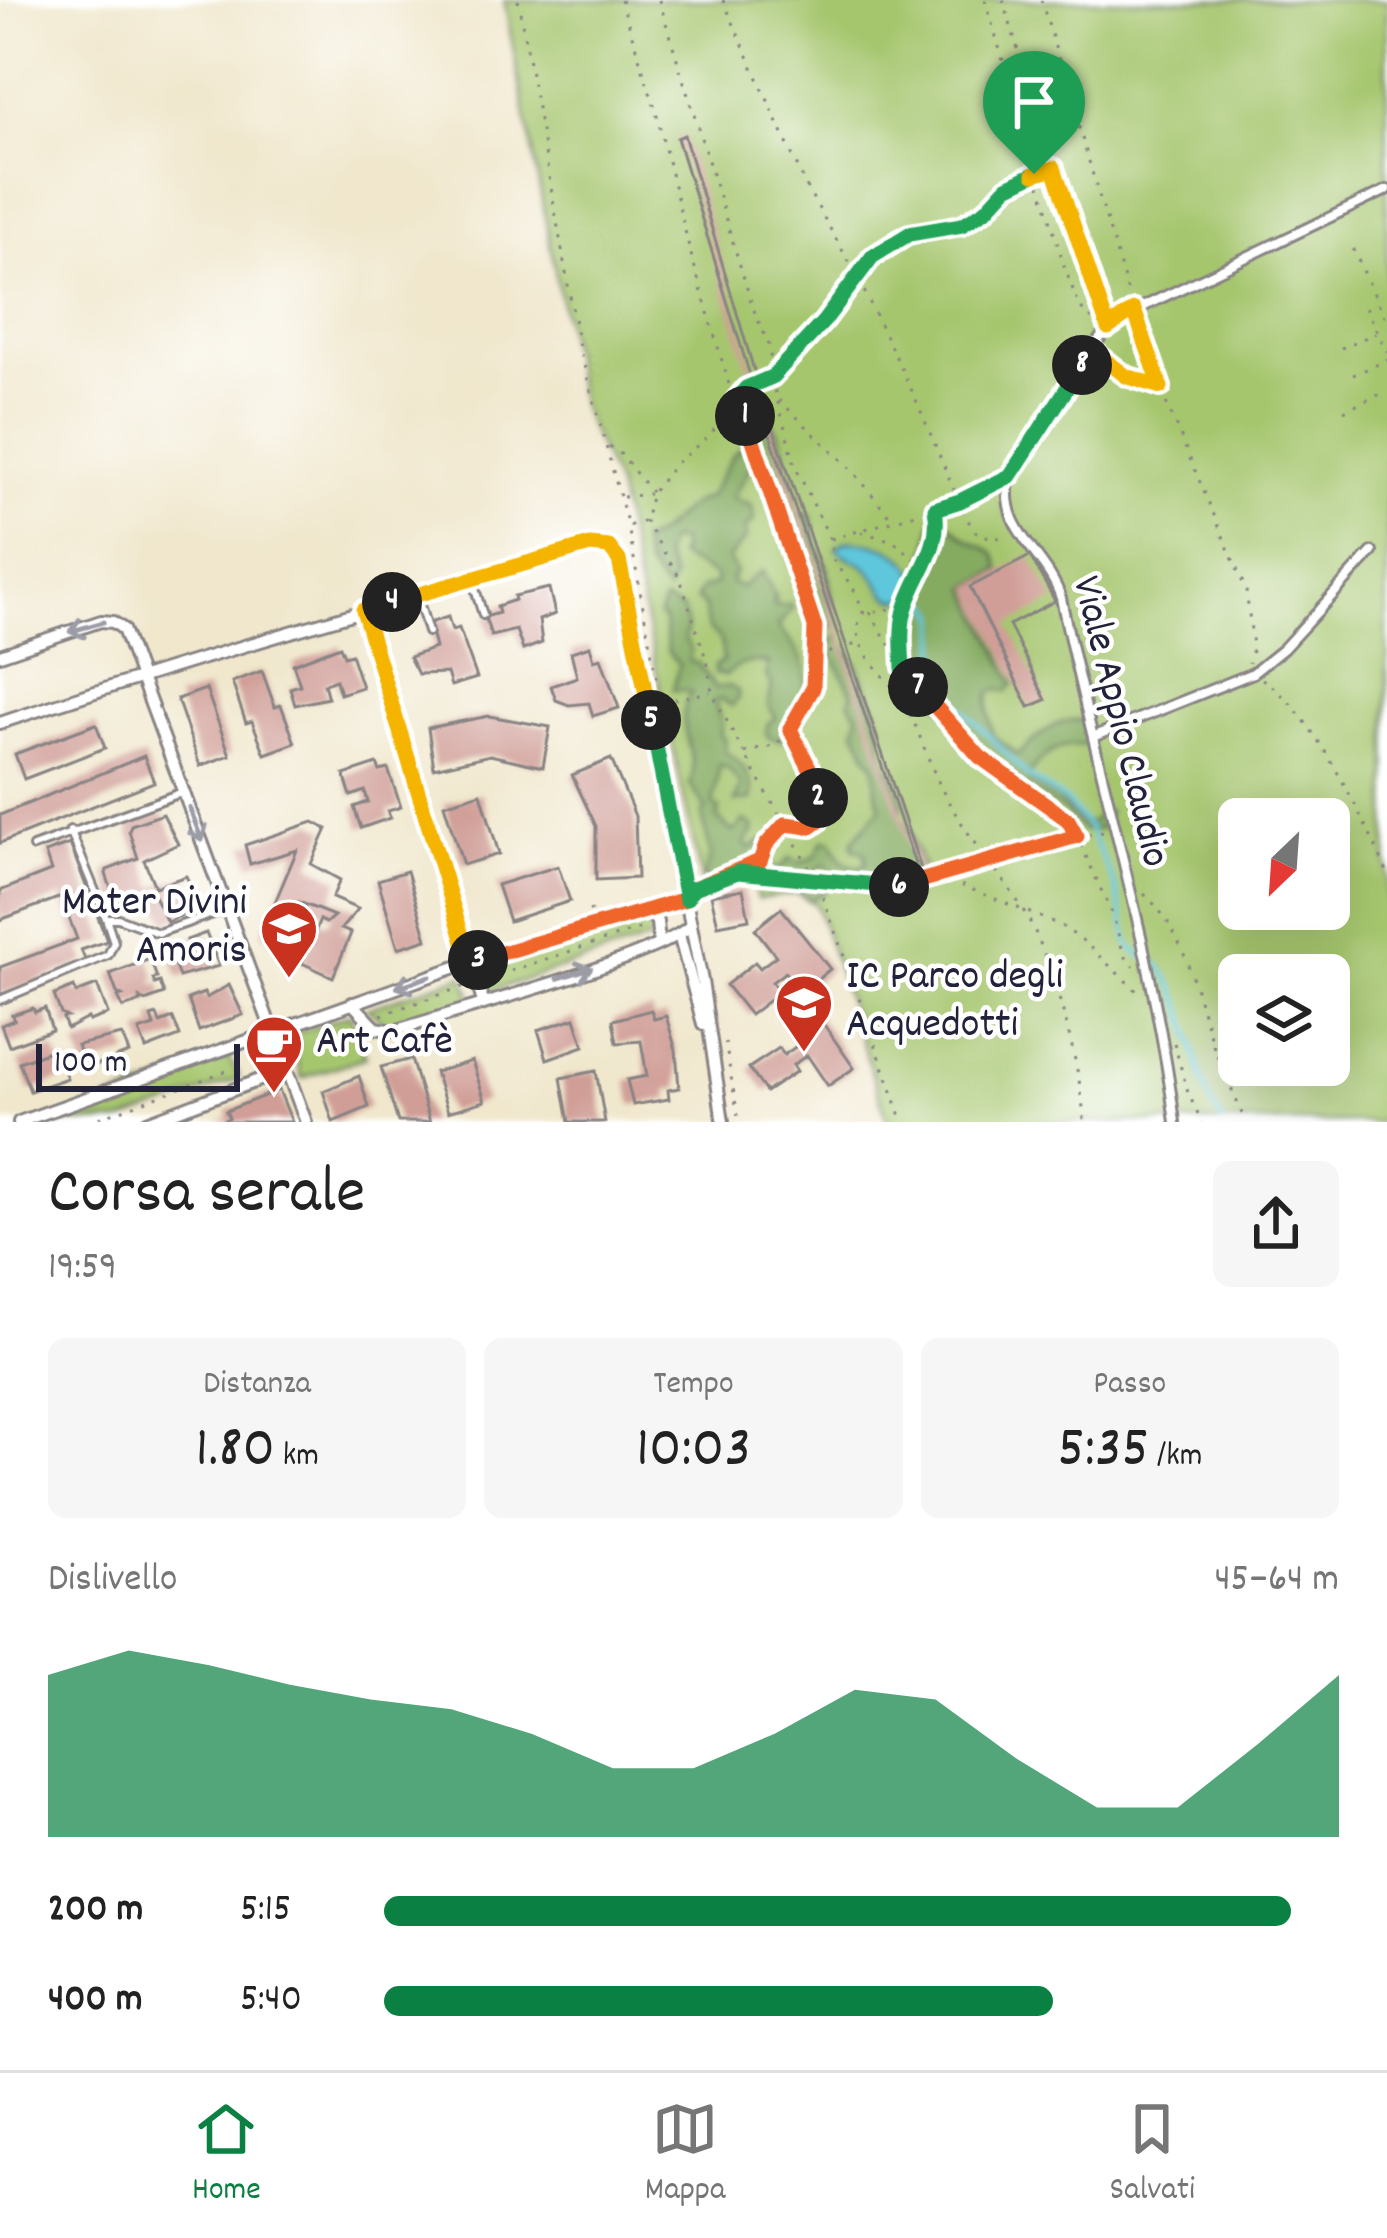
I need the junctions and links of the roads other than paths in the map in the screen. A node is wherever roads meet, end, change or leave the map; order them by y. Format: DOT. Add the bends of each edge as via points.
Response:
graph roads {
  1 [pos="1387,190"];
  2 [pos="1372,552"];
  3 [pos="472,579"];
  4 [pos="416,595"];
  5 [pos="363,610"];
  6 [pos="483,615"];
  7 [pos="428,632"];
  8 [pos="0,655"];
  9 [pos="142,676"];
  10 [pos="0,724"];
  11 [pos="1094,736"];
  12 [pos="183,792"];
  13 [pos="70,830"];
  14 [pos="32,847"];
  15 [pos="686,899"];
  16 [pos="647,908"];
  17 [pos="227,909"];
  18 [pos="106,918"];
  19 [pos="691,925"];
  20 [pos="679,935"];
  21 [pos="659,944"];
  22 [pos="470,962"];
  23 [pos="0,1000"];
  24 [pos="483,1002"];
  25 [pos="352,1003"];
  26 [pos="271,1031"];
  27 [pos="710,1038"];
  28 [pos="286,1070"];
  29 [pos="19,1122"];
  30 [pos="147,1122"];
  31 [pos="306,1122"];
  32 [pos="723,1122"];
  33 [pos="1174,1122"];
  1 -- 11 [label="street, Viale Appio Claudio" via="1108,328 1010,476 1007,510 1056,583"];
  2 -- 11 [label="street" via="1253,674"];
  3 -- 4 [label="street"];
  3 -- 6 [label="lane"];
  3 -- 15 [label="street" via="590,545 612,548"];
  4 -- 5 [label="street"];
  4 -- 7 [label="lane"];
  5 -- 9 [label="street"];
  5 -- 22 [label="street"];
  9 -- 8 [label="street, one-way" via="125,633 109,621"];
  9 -- 10 [label="street"];
  9 -- 12 [label="street"];
  11 -- 33 [label="street, Viale Appio Claudio"];
  12 -- 13 [label="lane"];
  12 -- 17 [label="street, one-way"];
  13 -- 14 [label="lane"];
  13 -- 18 [label="lane"];
  15 -- 16 [label="street"];
  15 -- 19 [label="street"];
  16 -- 21 [label="street" via="658,922"];
  16 -- 22 [label="street"];
  17 -- 18 [label="lane" via="158,933"];
  17 -- 26 [label="street"];
  18 -- 23 [label="lane" via="114,943 108,955"];
  19 -- 20 [label="street"];
  19 -- 27 [label="street"];
  20 -- 21 [label="street"];
  20 -- 27 [label="street"];
  24 -- 21 [label="street, one-way"];
  22 -- 24 [label="street"];
  22 -- 25 [label="street, one-way"];
  24 -- 25 [label="street" via="391,1031"];
  25 -- 26 [label="street"];
  26 -- 28 [label="street"];
  26 -- 29 [label="street"];
  27 -- 32 [label="street"];
  28 -- 30 [label="street"];
  28 -- 31 [label="street"];
}
